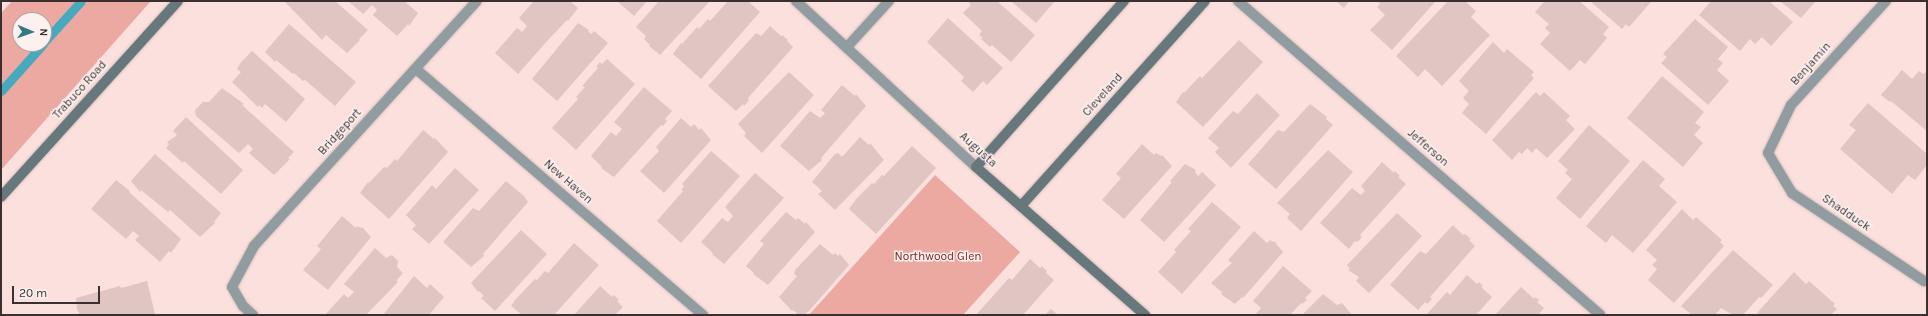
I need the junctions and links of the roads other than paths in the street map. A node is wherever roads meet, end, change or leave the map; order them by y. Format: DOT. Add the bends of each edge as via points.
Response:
graph roads {
  1 [pos="178,1"];
  2 [pos="477,1"];
  3 [pos="796,1"];
  4 [pos="888,1"];
  5 [pos="1124,1"];
  6 [pos="1205,1"];
  7 [pos="1238,1"];
  8 [pos="1886,1"];
  9 [pos="847,47"];
  10 [pos="416,69"];
  11 [pos="1768,153"];
  12 [pos="976,167"];
  13 [pos="1,197"];
  14 [pos="1021,206"];
  15 [pos="1924,281"];
  16 [pos="253,315"];
  17 [pos="703,315"];
  18 [pos="1145,315"];
  19 [pos="1600,315"];
  1 -- 13 [label="street, Trabuco Road"];
  2 -- 10 [label="street, Bridgeport"];
  3 -- 9 [label="street, Augusta"];
  4 -- 9 [label="street"];
  5 -- 12 [label="street"];
  6 -- 14 [label="street, Cleveland"];
  7 -- 19 [label="street, Jefferson"];
  8 -- 11 [label="street, Benjamin" via="1791,105"];
  9 -- 12 [label="street, Augusta"];
  10 -- 16 [label="street, Bridgeport" via="254,246 232,287 243,306"];
  10 -- 17 [label="street, New Haven"];
  11 -- 15 [label="street, Shadduck" via="1792,193"];
  12 -- 14 [label="street, Augusta"];
  14 -- 18 [label="street, Augusta"];
}
